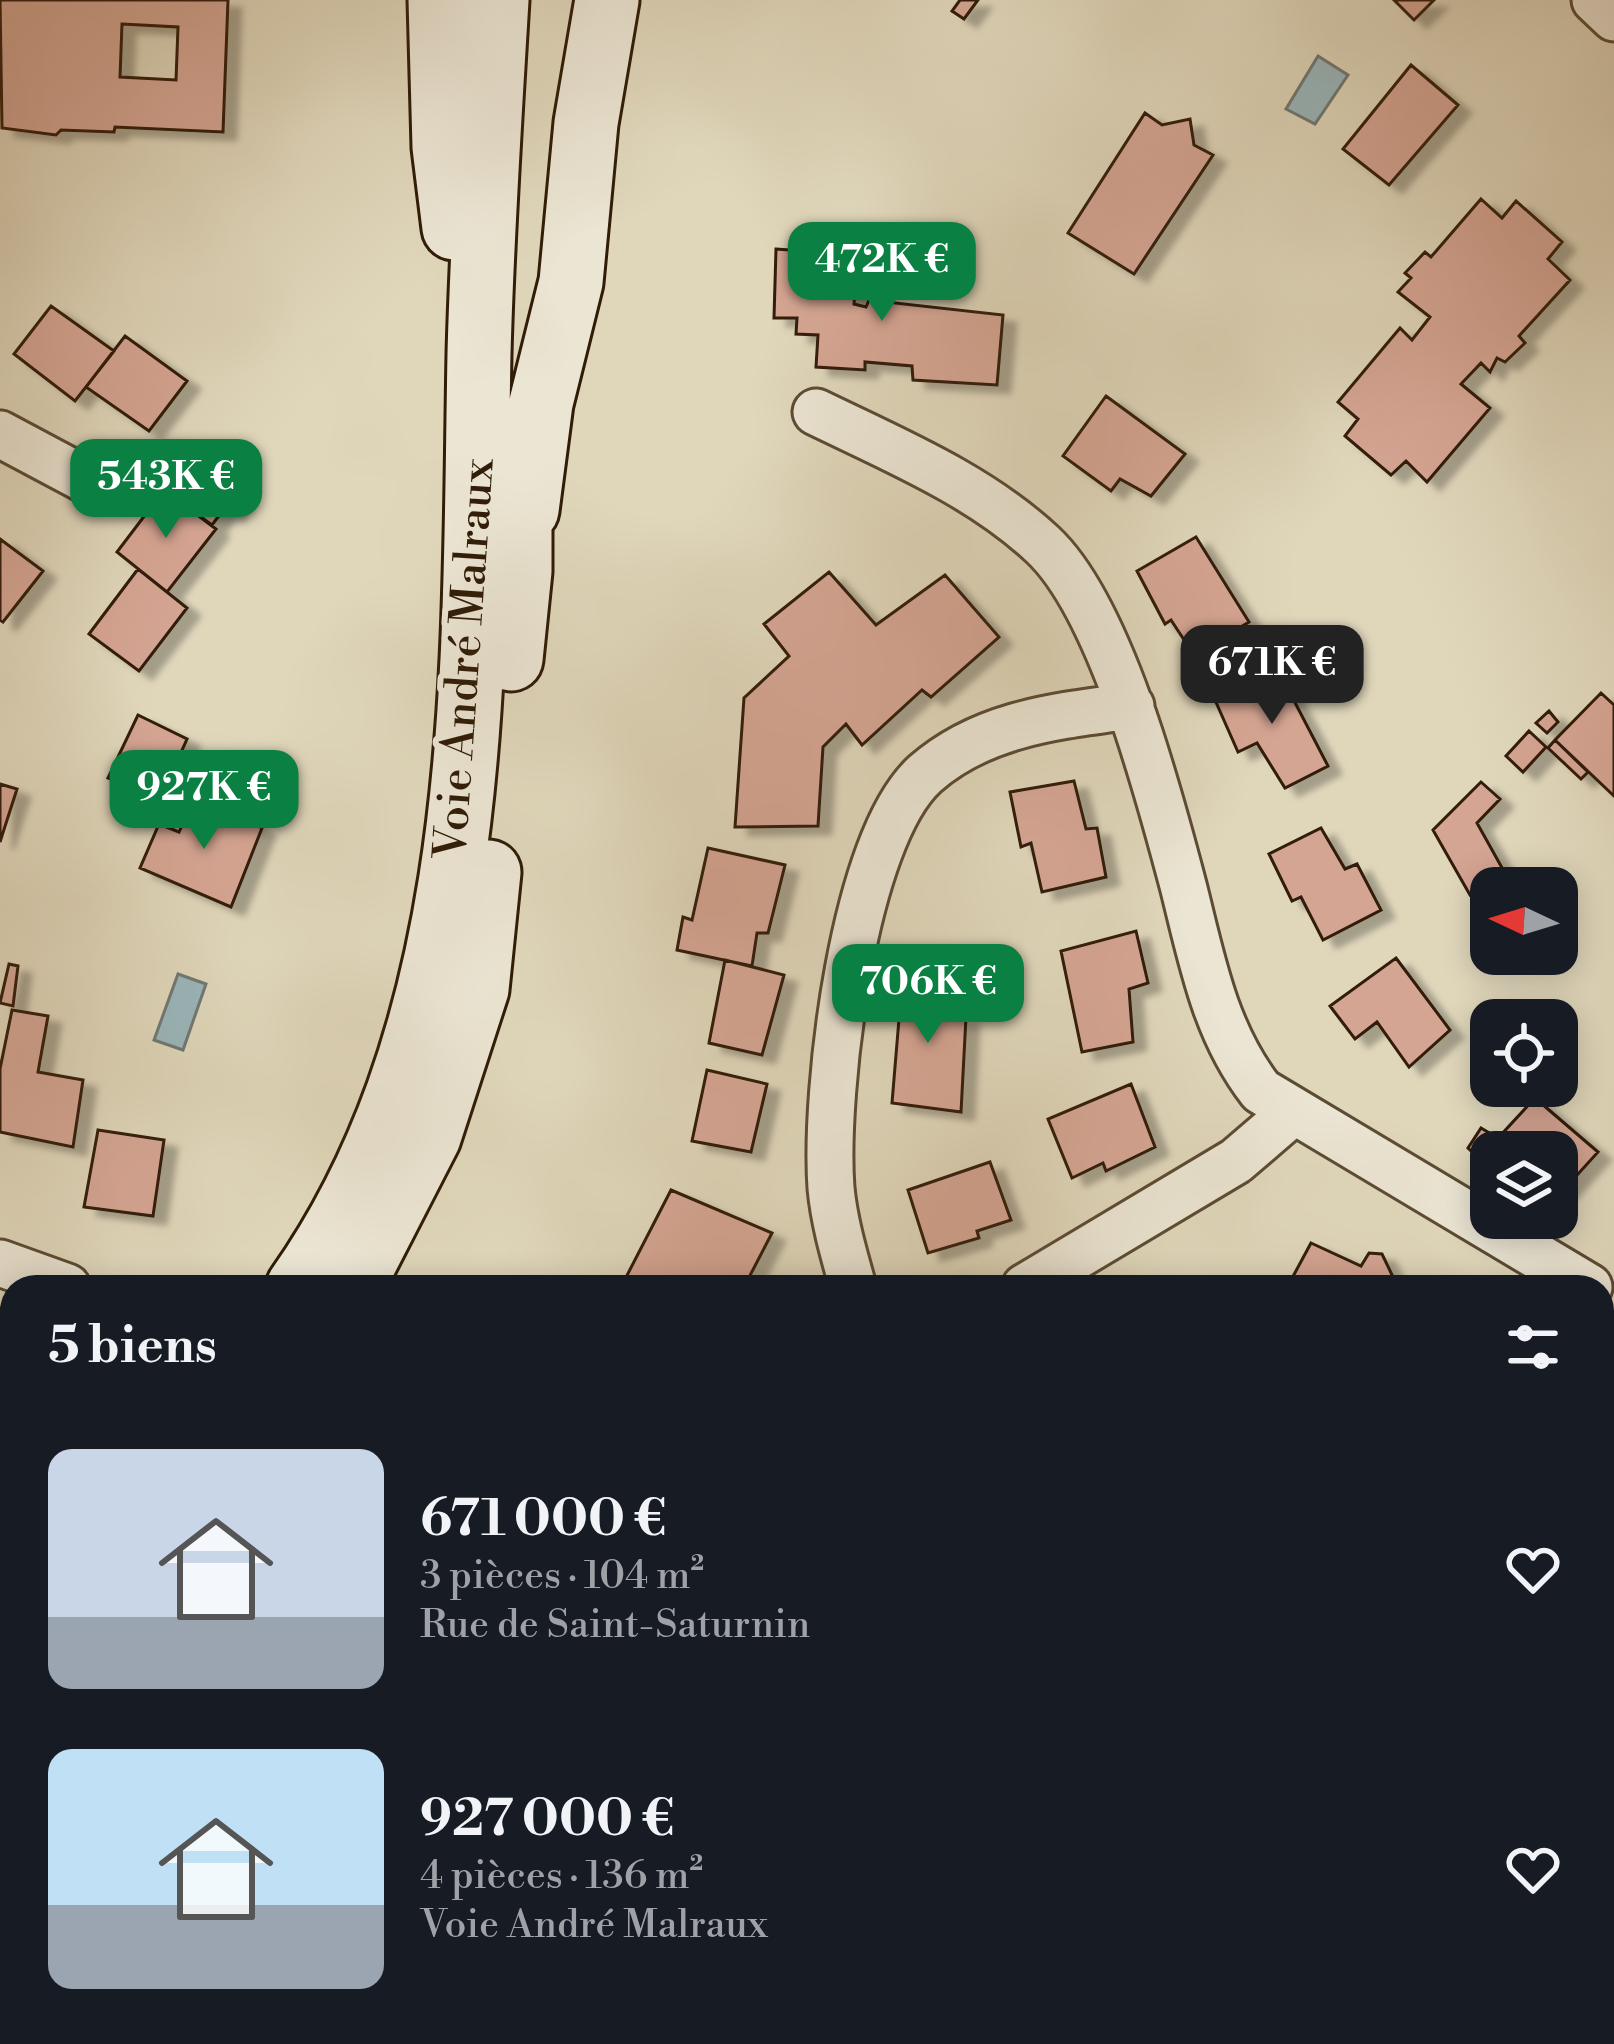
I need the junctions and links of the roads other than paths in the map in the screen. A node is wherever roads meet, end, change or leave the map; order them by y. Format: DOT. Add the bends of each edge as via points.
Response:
graph roads {
  1 [pos="440,0"];
  2 [pos="497,0"];
  3 [pos="536,0"];
  4 [pos="607,0"];
  5 [pos="1595,0"];
  6 [pos="1614,18"];
  7 [pos="479,347"];
  8 [pos="815,412"];
  9 [pos="0,434"];
  10 [pos="90,482"];
  11 [pos="520,572"];
  12 [pos="1131,706"];
  13 [pos="1293,1112"];
  14 [pos="0,1263"];
  15 [pos="34,1275"];
  16 [pos="305,1275"];
  17 [pos="358,1275"];
  18 [pos="850,1275"];
  19 [pos="1045,1275"];
  20 [pos="1569,1275"];
  1 -- 7 [label="main road" via="444,147"];
  2 -- 7 [label="main road, Voie André Malraux"];
  3 -- 11 [label="main road, Voie André Malraux"];
  4 -- 11 [label="main road" via="571,282 541,403"];
  5 -- 6 [label="street"];
  7 -- 16 [label="main road, Voie André Malraux" via="473,628 457,827 434,967 380,1136"];
  8 -- 12 [label="street" via="939,472 1047,549 1072,582"];
  9 -- 10 [label="street"];
  11 -- 17 [label="main road, Voie André Malraux" via="477,989 429,1137"];
  12 -- 13 [label="street" via="1234,1056 1261,1091"];
  12 -- 18 [label="street" via="1016,722 926,773 882,836 854,940 831,1142 831,1190"];
  13 -- 19 [label="street" via="1236,1161"];
  13 -- 20 [label="street"];
  14 -- 15 [label="street"];
}
